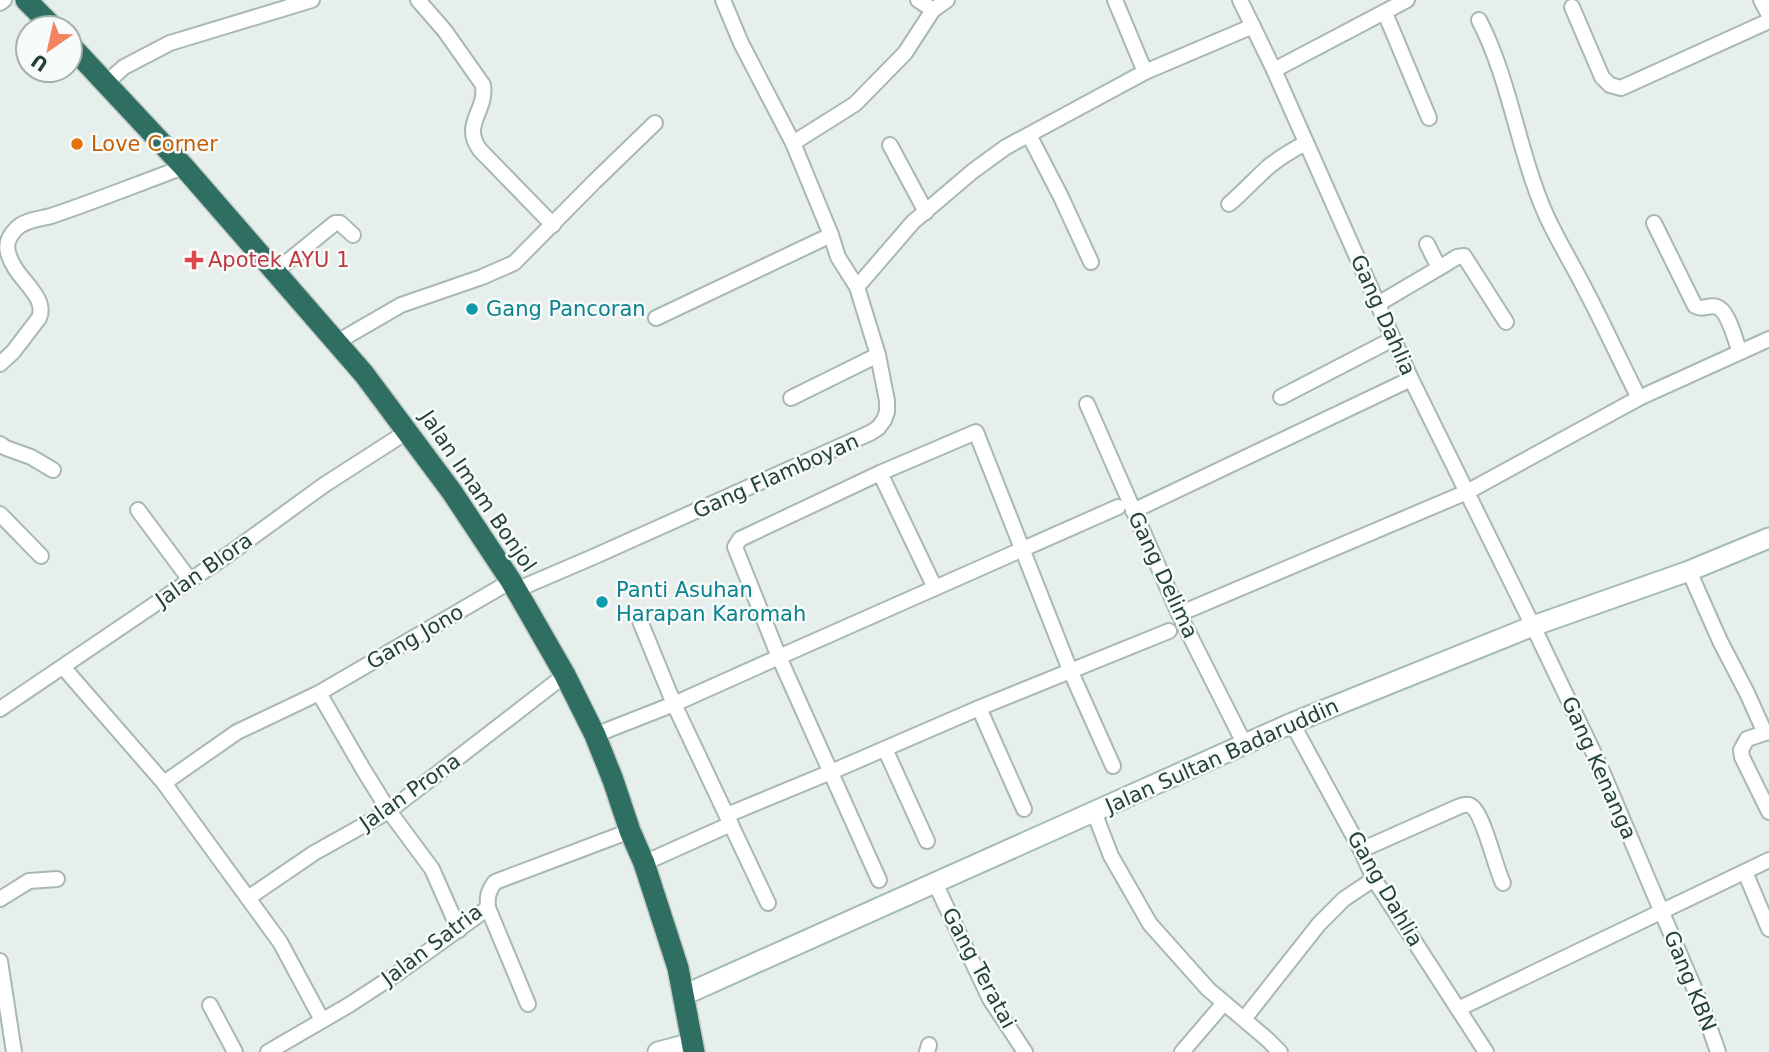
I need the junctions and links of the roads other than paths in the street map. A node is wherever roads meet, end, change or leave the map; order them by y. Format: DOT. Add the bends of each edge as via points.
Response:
graph roads {
  1 [pos="26,0"];
  2 [pos="312,0"];
  3 [pos="418,0"];
  4 [pos="723,0"];
  5 [pos="918,0"];
  6 [pos="947,0"];
  7 [pos="1115,0"];
  8 [pos="1240,0"];
  9 [pos="1407,0"];
  10 [pos="1585,0"];
  11 [pos="1761,0"];
  12 [pos="1570,4"];
  13 [pos="933,10"];
  14 [pos="1385,13"];
  15 [pos="40,14"];
  16 [pos="1769,18"];
  17 [pos="1479,20"];
  18 [pos="1253,26"];
  19 [pos="84,60"];
  20 [pos="1275,70"];
  21 [pos="1145,72"];
  22 [pos="106,83"];
  23 [pos="1429,118"];
  24 [pos="655,123"];
  25 [pos="1028,135"];
  26 [pos="793,143"];
  27 [pos="1306,143"];
  28 [pos="890,145"];
  29 [pos="184,167"];
  30 [pos="1229,204"];
  31 [pos="926,212"];
  32 [pos="1654,223"];
  33 [pos="553,225"];
  34 [pos="353,235"];
  35 [pos="831,235"];
  36 [pos="1427,244"];
  37 [pos="1091,262"];
  38 [pos="1439,268"];
  39 [pos="275,271"];
  40 [pos="857,287"];
  41 [pos="1378,304"];
  42 [pos="656,318"];
  43 [pos="1506,322"];
  44 [pos="1769,338"];
  45 [pos="1393,339"];
  46 [pos="337,342"];
  47 [pos="1740,352"];
  48 [pos="878,355"];
  49 [pos="0,363"];
  50 [pos="1411,379"];
  51 [pos="1281,397"];
  52 [pos="791,398"];
  53 [pos="1639,398"];
  54 [pos="1087,404"];
  55 [pos="408,431"];
  56 [pos="2,449"];
  57 [pos="53,470"];
  58 [pos="880,473"];
  59 [pos="1467,492"];
  60 [pos="1118,507"];
  61 [pos="138,510"];
  62 [pos="1133,511"];
  63 [pos="0,514"];
  64 [pos="1769,538"];
  65 [pos="1022,549"];
  66 [pos="41,556"];
  67 [pos="1689,571"];
  68 [pos="190,580"];
  69 [pos="513,585"];
  70 [pos="935,588"];
  71 [pos="1179,614"];
  72 [pos="639,621"];
  73 [pos="1533,626"];
  74 [pos="1169,631"];
  75 [pos="779,657"];
  76 [pos="62,667"];
  77 [pos="1070,670"];
  78 [pos="565,675"];
  79 [pos="318,693"];
  80 [pos="674,704"];
  81 [pos="979,708"];
  82 [pos="0,709"];
  83 [pos="1292,723"];
  84 [pos="1767,733"];
  85 [pos="595,735"];
  86 [pos="1244,743"];
  87 [pos="885,749"];
  88 [pos="1113,766"];
  89 [pos="831,772"];
  90 [pos="164,783"];
  91 [pos="1024,809"];
  92 [pos="389,811"];
  93 [pos="1094,812"];
  94 [pos="1769,812"];
  95 [pos="729,820"];
  96 [pos="630,831"];
  97 [pos="927,841"];
  98 [pos="1361,850"];
  99 [pos="1769,860"];
  100 [pos="644,863"];
  101 [pos="1745,872"];
  102 [pos="57,879"];
  103 [pos="1374,879"];
  104 [pos="879,880"];
  105 [pos="935,883"];
  106 [pos="1503,883"];
  107 [pos="248,898"];
  108 [pos="0,899"];
  109 [pos="768,903"];
  110 [pos="488,908"];
  111 [pos="1662,911"];
  112 [pos="1769,929"];
  113 [pos="459,930"];
  114 [pos="0,961"];
  115 [pos="684,995"];
  116 [pos="1224,1003"];
  117 [pos="528,1004"];
  118 [pos="210,1005"];
  119 [pos="1458,1009"];
  120 [pos="1244,1019"];
  121 [pos="322,1020"];
  122 [pos="693,1047"];
  123 [pos="275,1050"];
  124 [pos="14,1052"];
  125 [pos="235,1052"];
  126 [pos="658,1052"];
  127 [pos="1025,1052"];
  128 [pos="1182,1052"];
  129 [pos="1280,1052"];
  130 [pos="1486,1052"];
  131 [pos="1718,1052"];
  1 -- 15 [label="highway"];
  2 -- 22 [label="street" via="170,43 124,67"];
  3 -- 33 [label="street" via="482,85 482,104 471,131 474,142"];
  4 -- 26 [label="street, Gang Flamboyan"];
  5 -- 13 [label="street"];
  6 -- 13 [label="street"];
  7 -- 21 [label="street"];
  8 -- 18 [label="street, Gang Dahlia"];
  9 -- 14 [label="street"];
  10 -- 12 [label="street"];
  11 -- 16 [label="street"];
  12 -- 16 [label="street" via="1602,77 1621,88"];
  13 -- 26 [label="street" via="905,53 855,104"];
  14 -- 20 [label="street"];
  14 -- 23 [label="street"];
  17 -- 53 [label="street" via="1492,45 1547,217"];
  18 -- 20 [label="street, Gang Dahlia"];
  18 -- 21 [label="street"];
  19 -- 22 [label="highway, Jalan Imam Bonjol"];
  20 -- 27 [label="street, Gang Dahlia"];
  21 -- 25 [label="street"];
  22 -- 29 [label="highway, Jalan Imam Bonjol"];
  24 -- 33 [label="street"];
  25 -- 31 [label="street" via="973,171"];
  25 -- 37 [label="street"];
  26 -- 35 [label="street, Gang Flamboyan"];
  27 -- 30 [label="street" via="1274,162"];
  27 -- 41 [label="street, Gang Dahlia"];
  28 -- 31 [label="street"];
  29 -- 39 [label="highway, Jalan Imam Bonjol"];
  29 -- 49 [label="street" via="15,230 7,253 42,312"];
  31 -- 40 [label="street"];
  32 -- 47 [label="street" via="1695,306 1718,307 1724,312"];
  33 -- 46 [label="street" via="514,263 401,305"];
  34 -- 39 [label="street" via="335,223"];
  35 -- 40 [label="street, Gang Flamboyan" via="838,257"];
  35 -- 42 [label="street"];
  36 -- 38 [label="street"];
  38 -- 41 [label="street"];
  38 -- 43 [label="street" via="1464,256"];
  39 -- 46 [label="highway, Jalan Imam Bonjol"];
  40 -- 48 [label="street, Gang Flamboyan"];
  41 -- 45 [label="street, Gang Dahlia"];
  44 -- 47 [label="street"];
  45 -- 50 [label="street, Gang Dahlia"];
  45 -- 51 [label="street"];
  46 -- 55 [label="highway, Jalan Imam Bonjol"];
  47 -- 53 [label="street"];
  48 -- 52 [label="street"];
  48 -- 69 [label="street, Gang Flamboyan" via="887,412 878,428 606,552"];
  50 -- 59 [label="street, Gang Dahlia"];
  50 -- 62 [label="street"];
  53 -- 59 [label="street"];
  54 -- 62 [label="street, Gang Delima"];
  55 -- 68 [label="street, Jalan Blora"];
  55 -- 69 [label="highway, Jalan Imam Bonjol"];
  56 -- 57 [label="street" via="31,457"];
  58 -- 65 [label="street" via="975,432"];
  58 -- 70 [label="street"];
  58 -- 75 [label="street" via="736,544"];
  59 -- 71 [label="street"];
  59 -- 73 [label="street, Gang Dahlia"];
  60 -- 65 [label="street"];
  61 -- 68 [label="street"];
  62 -- 71 [label="street, Gang Delima"];
  63 -- 66 [label="street"];
  64 -- 67 [label="street, Jalan Sultan Badaruddin"];
  65 -- 70 [label="street"];
  65 -- 77 [label="street"];
  67 -- 73 [label="street, Jalan Sultan Badaruddin"];
  67 -- 84 [label="street"];
  68 -- 76 [label="street, Jalan Blora"];
  69 -- 78 [label="highway, Jalan Imam Bonjol"];
  69 -- 79 [label="street, Gang Jono"];
  70 -- 75 [label="street"];
  71 -- 86 [label="street, Gang Delima"];
  72 -- 80 [label="street"];
  73 -- 83 [label="street, Jalan Sultan Badaruddin"];
  73 -- 111 [label="street, Gang Kenanga"];
  74 -- 77 [label="street"];
  75 -- 80 [label="street"];
  75 -- 89 [label="street"];
  76 -- 82 [label="street, Jalan Blora"];
  76 -- 90 [label="street"];
  77 -- 81 [label="street"];
  77 -- 88 [label="street"];
  78 -- 85 [label="highway, Jalan Imam Bonjol"];
  78 -- 92 [label="street, Jalan Prona"];
  79 -- 90 [label="street, Gang Jono" via="237,732"];
  79 -- 92 [label="street"];
  80 -- 85 [label="street"];
  80 -- 95 [label="street"];
  81 -- 87 [label="street"];
  81 -- 91 [label="street"];
  83 -- 86 [label="street, Jalan Sultan Badaruddin"];
  83 -- 98 [label="street, Gang Dahlia"];
  84 -- 94 [label="street" via="1747,739 1741,750"];
  85 -- 96 [label="highway, Jalan Imam Bonjol"];
  86 -- 93 [label="street, Jalan Sultan Badaruddin"];
  87 -- 89 [label="street"];
  87 -- 97 [label="street"];
  89 -- 95 [label="street"];
  89 -- 104 [label="street"];
  90 -- 107 [label="street"];
  92 -- 107 [label="street, Jalan Prona" via="314,853"];
  92 -- 113 [label="street" via="432,869"];
  93 -- 105 [label="street, Jalan Sultan Badaruddin"];
  93 -- 116 [label="street" via="1111,856 1150,924"];
  95 -- 100 [label="street"];
  95 -- 109 [label="street"];
  96 -- 100 [label="highway, Jalan Imam Bonjol"];
  96 -- 110 [label="street, Jalan Satria" via="495,882 489,889"];
  98 -- 103 [label="street, Gang Dahlia"];
  98 -- 106 [label="street" via="1470,805 1480,816"];
  99 -- 101 [label="street"];
  100 -- 115 [label="highway, Jalan Imam Bonjol"];
  101 -- 111 [label="street"];
  101 -- 112 [label="street"];
  102 -- 108 [label="street" via="29,881"];
  103 -- 119 [label="street, Gang Dahlia"];
  103 -- 120 [label="street" via="1344,899 1319,924"];
  105 -- 115 [label="street, Jalan Sultan Badaruddin"];
  105 -- 127 [label="street, Gang Teratai" via="990,999"];
  107 -- 121 [label="street" via="280,942"];
  110 -- 113 [label="street, Jalan Satria"];
  110 -- 117 [label="street"];
  111 -- 119 [label="street"];
  111 -- 131 [label="street, Gang KBN"];
  113 -- 121 [label="street, Jalan Satria"];
  114 -- 124 [label="street"];
  115 -- 122 [label="highway, Jalan Imam Bonjol"];
  116 -- 120 [label="street"];
  116 -- 128 [label="street"];
  118 -- 125 [label="street"];
  119 -- 130 [label="street, Gang Dahlia"];
  120 -- 129 [label="street"];
  121 -- 123 [label="street, Jalan Satria"];
  122 -- 126 [label="street"];
}
